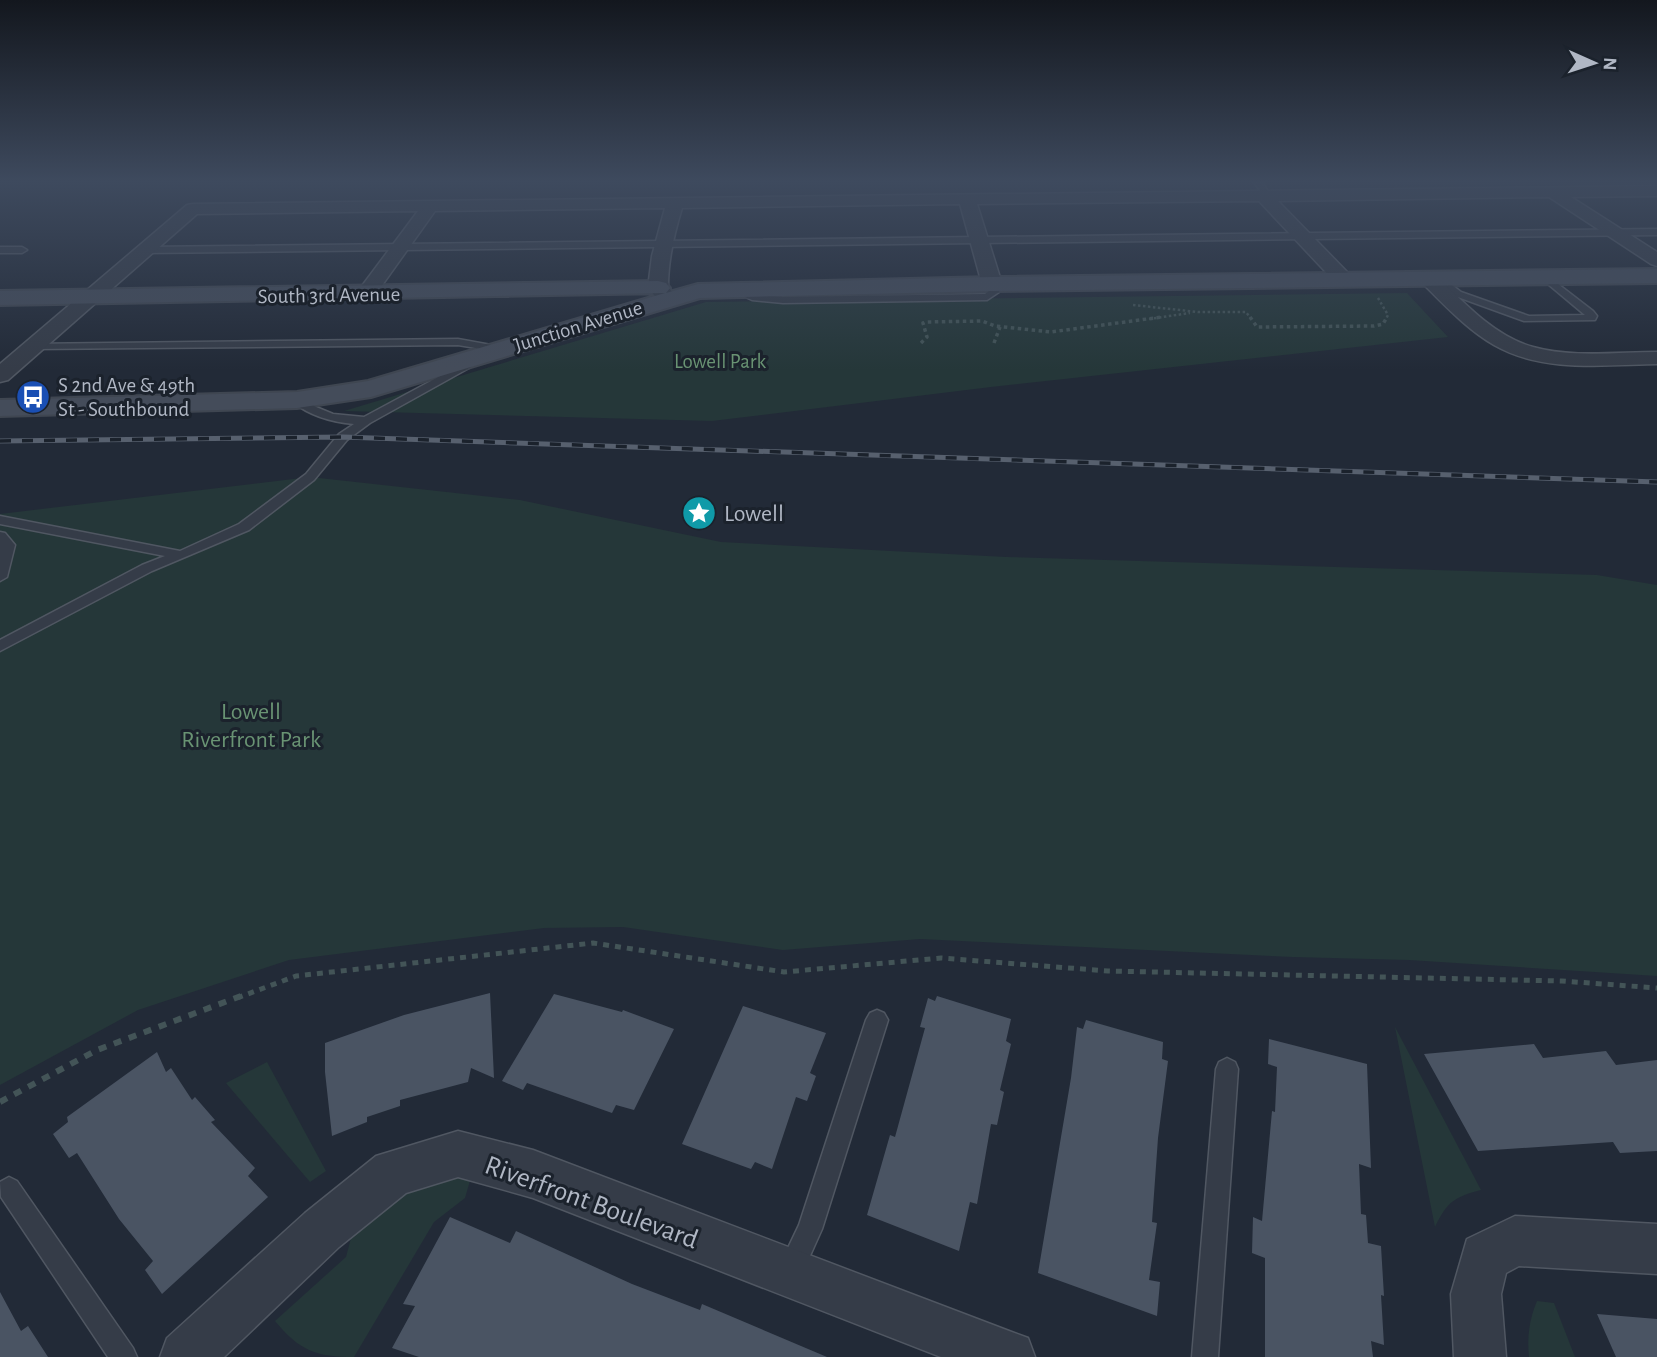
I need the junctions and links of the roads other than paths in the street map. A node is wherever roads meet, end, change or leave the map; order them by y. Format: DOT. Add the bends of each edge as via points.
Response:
graph roads {
  1 [pos="153,243"];
  2 [pos="548,243"];
  3 [pos="664,243"];
  4 [pos="980,243"];
  5 [pos="1312,243"];
  6 [pos="1631,243"];
  7 [pos="402,245"];
  8 [pos="0,250"];
  9 [pos="22,250"];
  10 [pos="145,250"];
  11 [pos="1657,260"];
  12 [pos="1657,276"];
  13 [pos="1545,277"];
  14 [pos="1433,278"];
  15 [pos="1353,280"];
  16 [pos="992,284"];
  17 [pos="830,287"];
  18 [pos="733,289"];
  19 [pos="662,291"];
  20 [pos="366,294"];
  21 [pos="90,297"];
  22 [pos="0,298"];
  23 [pos="32,346"];
  24 [pos="489,354"];
  25 [pos="1657,358"];
  26 [pos="0,375"];
  27 [pos="297,400"];
  28 [pos="0,408"];
  29 [pos="366,421"];
  30 [pos="0,520"];
  31 [pos="0,536"];
  32 [pos="181,555"];
  33 [pos="0,576"];
  34 [pos="0,646"];
  35 [pos="877,1020"];
  36 [pos="1227,1069"];
  37 [pos="9,1189"];
  38 [pos="1657,1248"];
  39 [pos="789,1274"];
  40 [pos="204,1353"];
  41 [pos="124,1357"];
  42 [pos="1009,1357"];
  43 [pos="1205,1357"];
  44 [pos="1480,1357"];
  1 -- 10 [label="street"];
  2 -- 7 [label="lane"];
  3 -- 19 [label="street"];
  4 -- 16 [label="street"];
  5 -- 15 [label="street"];
  6 -- 11 [label="street"];
  7 -- 10 [label="lane"];
  7 -- 20 [label="street"];
  8 -- 9 [label="lane"];
  10 -- 21 [label="street"];
  12 -- 13 [label="street, South 3rd Avenue"];
  13 -- 14 [label="street, South 3rd Avenue"];
  13 -- 14 [label="lane" via="1591,318 1528,318 1458,294"];
  14 -- 15 [label="street, South 3rd Avenue"];
  14 -- 25 [label="street" via="1492,334 1527,352 1569,358"];
  15 -- 16 [label="street, South 3rd Avenue"];
  16 -- 17 [label="street, South 3rd Avenue"];
  16 -- 18 [label="lane" via="994,292 987,297 783,300 755,298"];
  17 -- 18 [label="street, South 3rd Avenue"];
  17 -- 19 [label="street" via="748,284"];
  18 -- 19 [label="street, South 3rd Avenue"];
  19 -- 20 [label="street, South 3rd Avenue"];
  19 -- 24 [label="street, Junction Avenue"];
  20 -- 21 [label="street, South 3rd Avenue"];
  21 -- 22 [label="street, South 3rd Avenue"];
  21 -- 23 [label="street"];
  23 -- 24 [label="lane" via="458,342 487,347"];
  23 -- 26 [label="street"];
  24 -- 27 [label="street, Junction Avenue" via="371,389"];
  24 -- 29 [label="lane"];
  27 -- 28 [label="street, Junction Avenue"];
  27 -- 29 [label="lane" via="305,408 352,422"];
  29 -- 32 [label="lane" via="343,436 310,477 244,527"];
  30 -- 32 [label="lane"];
  31 -- 33 [label="lane" via="8,545"];
  32 -- 34 [label="lane" via="147,568"];
  35 -- 39 [label="lane" via="810,1228"];
  36 -- 43 [label="lane"];
  37 -- 41 [label="lane"];
  38 -- 44 [label="street" via="1515,1241 1485,1256 1476,1294"];
  39 -- 40 [label="street, Riverfront Boulevard" via="533,1174 458,1154 393,1172 322,1230"];
  39 -- 42 [label="street, Riverfront Boulevard"];
}
